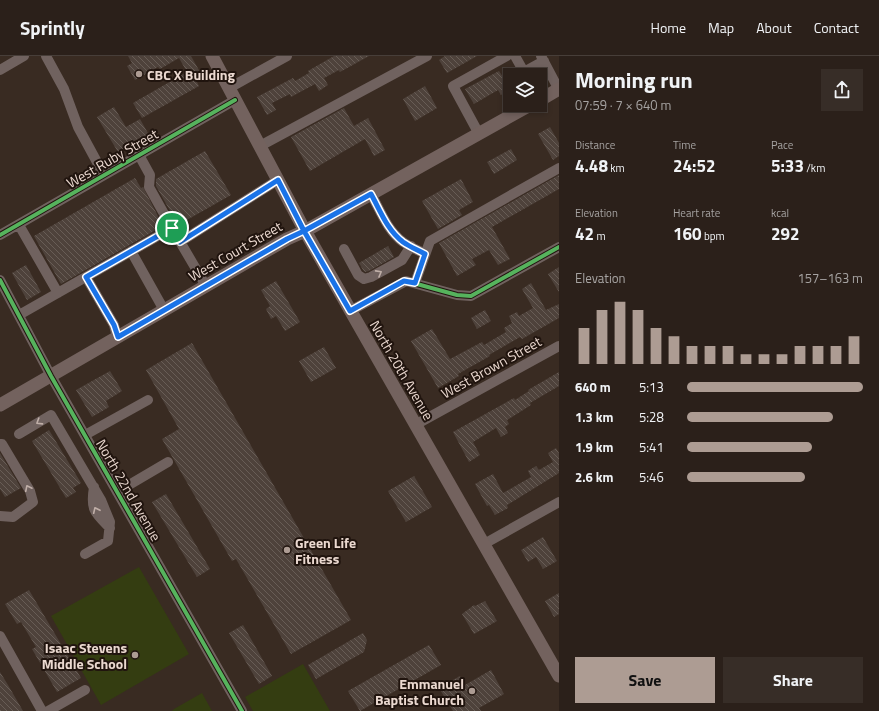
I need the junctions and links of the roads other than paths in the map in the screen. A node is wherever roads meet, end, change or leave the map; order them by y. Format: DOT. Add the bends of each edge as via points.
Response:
graph roads {
  1 [pos="24,56"];
  2 [pos="46,56"];
  3 [pos="212,56"];
  4 [pos="287,56"];
  5 [pos="427,56"];
  6 [pos="507,56"];
  7 [pos="515,56"];
  8 [pos="542,59"];
  9 [pos="0,70"];
  10 [pos="559,89"];
  11 [pos="232,94"];
  12 [pos="547,96"];
  13 [pos="518,112"];
  14 [pos="479,134"];
  15 [pos="260,146"];
  16 [pos="139,155"];
  17 [pos="559,168"];
  18 [pos="104,175"];
  19 [pos="278,180"];
  20 [pos="371,194"];
  21 [pos="19,224"];
  22 [pos="172,228"];
  23 [pos="304,231"];
  24 [pos="0,235"];
  25 [pos="180,242"];
  26 [pos="410,246"];
  27 [pos="559,247"];
  28 [pos="344,249"];
  29 [pos="131,251"];
  30 [pos="425,254"];
  31 [pos="86,277"];
  32 [pos="0,280"];
  33 [pos="415,283"];
  34 [pos="206,286"];
  35 [pos="58,293"];
  36 [pos="164,310"];
  37 [pos="350,311"];
  38 [pos="19,314"];
  39 [pos="118,337"];
  40 [pos="559,346"];
  41 [pos="51,376"];
  42 [pos="148,400"];
  43 [pos="0,406"];
  44 [pos="416,425"];
  45 [pos="19,434"];
  46 [pos="85,435"];
  47 [pos="0,444"];
  48 [pos="168,462"];
  49 [pos="117,492"];
  50 [pos="559,502"];
  51 [pos="0,516"];
  52 [pos="484,544"];
  53 [pos="85,554"];
  54 [pos="0,636"];
  55 [pos="557,668"];
  56 [pos="85,690"];
  57 [pos="42,711"];
  58 [pos="48,711"];
  59 [pos="242,711"];
  1 -- 9 [label="street"];
  2 -- 18 [label="street" via="64,89 78,127"];
  3 -- 11 [label="main road, North 20th Avenue"];
  4 -- 11 [label="street, West Ruby Street"];
  5 -- 15 [label="street"];
  6 -- 14 [label="street" via="453,86"];
  7 -- 8 [label="street" via="524,72"];
  8 -- 10 [label="street"];
  10 -- 12 [label="main road"];
  11 -- 15 [label="main road, North 20th Avenue"];
  11 -- 16 [label="street, West Ruby Street"];
  13 -- 14 [label="main road, West Court Street"];
  14 -- 20 [label="main road, West Court Street"];
  15 -- 19 [label="main road, North 20th Avenue"];
  16 -- 18 [label="street, West Ruby Street"];
  16 -- 22 [label="street" via="150,175 149,186"];
  17 -- 30 [label="street" via="430,241"];
  18 -- 21 [label="street, West Ruby Street"];
  19 -- 23 [label="main road, North 20th Avenue"];
  19 -- 25 [label="street"];
  20 -- 23 [label="main road, West Court Street"];
  20 -- 26 [label="street" via="390,228"];
  21 -- 24 [label="street, West Ruby Street"];
  21 -- 35 [label="street"];
  22 -- 25 [label="street"];
  22 -- 29 [label="street"];
  23 -- 34 [label="main road, West Court Street"];
  23 -- 37 [label="main road, North 20th Avenue"];
  25 -- 34 [label="street"];
  28 -- 26 [label="street, one-way" via="358,275 364,279 402,260"];
  26 -- 30 [label="street"];
  27 -- 33 [label="street" via="471,296 457,295"];
  29 -- 31 [label="street"];
  29 -- 36 [label="street"];
  30 -- 33 [label="street"];
  31 -- 35 [label="street"];
  31 -- 39 [label="street" via="114,325"];
  32 -- 38 [label="street, North 22nd Avenue"];
  33 -- 37 [label="street" via="404,281"];
  34 -- 36 [label="main road, West Court Street"];
  35 -- 38 [label="street"];
  36 -- 39 [label="main road, West Court Street"];
  37 -- 44 [label="main road, North 20th Avenue"];
  38 -- 41 [label="street, North 22nd Avenue"];
  39 -- 41 [label="main road, West Court Street"];
  40 -- 44 [label="street, West Brown Street"];
  41 -- 43 [label="main road, West Court Street"];
  41 -- 46 [label="street, North 22nd Avenue"];
  42 -- 46 [label="street"];
  44 -- 52 [label="main road, North 20th Avenue"];
  53 -- 45 [label="street, one-way" via="108,541 110,528 95,512 92,500 94,488 51,415"];
  46 -- 49 [label="street, North 22nd Avenue"];
  51 -- 47 [label="street, one-way" via="13,517 33,502 30,491"];
  48 -- 49 [label="street"];
  49 -- 59 [label="street, North 22nd Avenue"];
  50 -- 52 [label="street"];
  52 -- 55 [label="main road, North 20th Avenue"];
  54 -- 57 [label="street"];
  56 -- 58 [label="street"];
}
